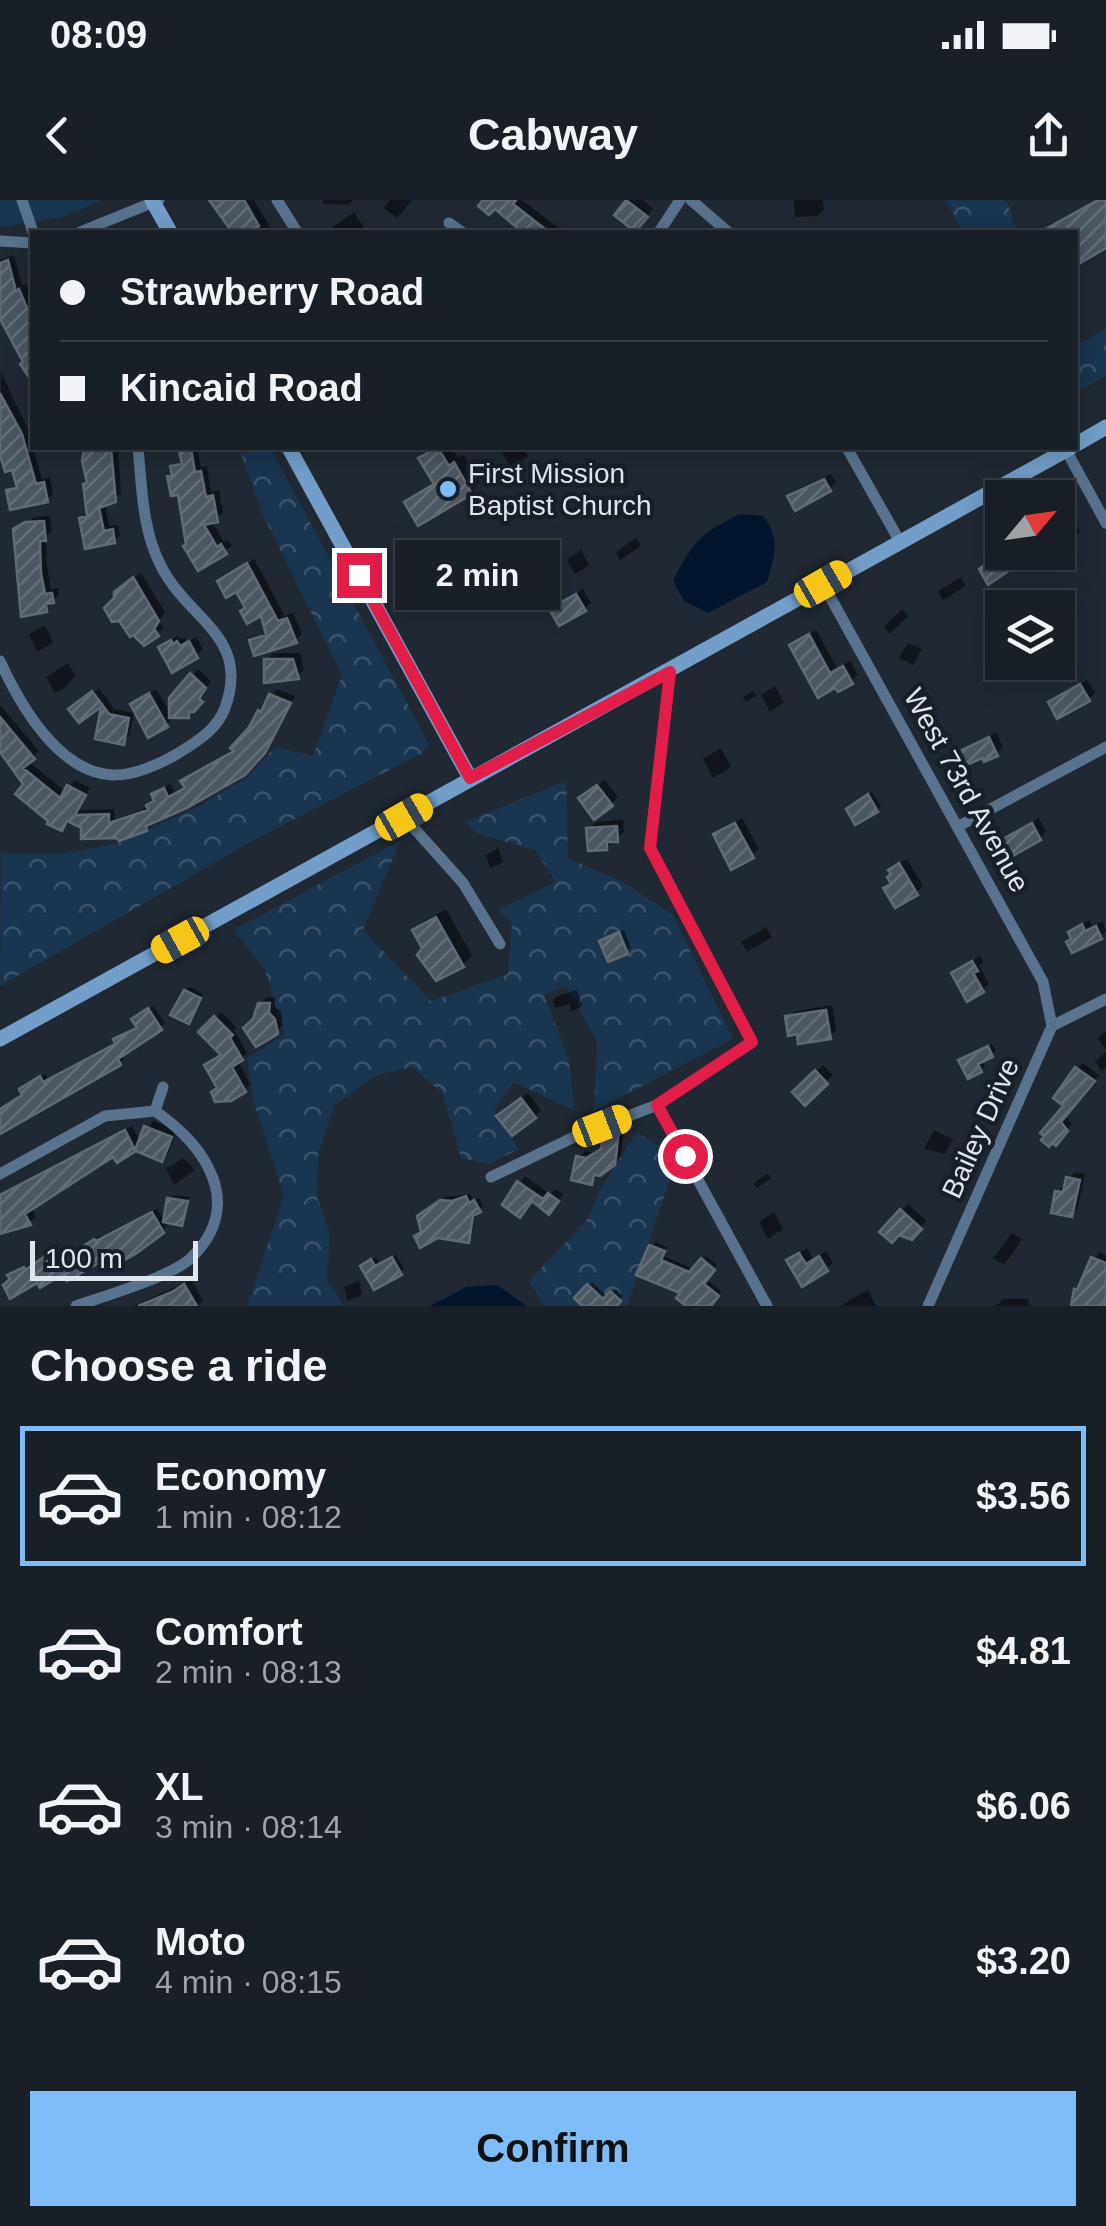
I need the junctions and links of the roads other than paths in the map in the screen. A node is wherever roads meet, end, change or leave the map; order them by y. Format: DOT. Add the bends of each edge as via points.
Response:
graph roads {
  1 [pos="22,200"];
  2 [pos="277,200"];
  3 [pos="680,200"];
  4 [pos="691,200"];
  5 [pos="155,201"];
  6 [pos="448,223"];
  7 [pos="33,230"];
  8 [pos="85,230"];
  9 [pos="169,230"];
  10 [pos="296,230"];
  11 [pos="459,230"];
  12 [pos="661,230"];
  13 [pos="726,230"];
  14 [pos="0,241"];
  15 [pos="30,243"];
  16 [pos="1106,427"];
  17 [pos="1078,443"];
  18 [pos="138,450"];
  19 [pos="289,450"];
  20 [pos="848,450"];
  21 [pos="1064,450"];
  22 [pos="1071,450"];
  23 [pos="1106,523"];
  24 [pos="899,540"];
  25 [pos="823,584"];
  26 [pos="0,662"];
  27 [pos="670,672"];
  28 [pos="1106,747"];
  29 [pos="470,778"];
  30 [pos="404,817"];
  31 [pos="959,826"];
  32 [pos="500,944"];
  33 [pos="1106,999"];
  34 [pos="1052,1026"];
  35 [pos="0,1038"];
  36 [pos="162,1087"];
  37 [pos="657,1105"];
  38 [pos="155,1111"];
  39 [pos="0,1174"];
  40 [pos="491,1177"];
  41 [pos="76,1306"];
  42 [pos="767,1306"];
  43 [pos="928,1306"];
  1 -- 7 [label="street"];
  2 -- 10 [label="street"];
  3 -- 12 [label="street"];
  4 -- 13 [label="street"];
  5 -- 8 [label="street"];
  5 -- 9 [label="main road"];
  6 -- 11 [label="street"];
  14 -- 15 [label="street"];
  16 -- 17 [label="main road"];
  18 -- 26 [label="street" via="147,530 160,566 230,654 225,710 205,737 166,760 112,775 60,751"];
  19 -- 29 [label="main road"];
  20 -- 24 [label="street"];
  21 -- 24 [label="main road"];
  22 -- 23 [label="street"];
  24 -- 25 [label="main road"];
  25 -- 27 [label="main road"];
  25 -- 31 [label="street, West 73rd Avenue"];
  27 -- 29 [label="main road"];
  27 -- 37 [label="street" via="650,848 752,1042"];
  28 -- 31 [label="street"];
  29 -- 30 [label="main road"];
  30 -- 32 [label="street" via="463,882"];
  30 -- 35 [label="main road"];
  31 -- 34 [label="street, West 73rd Avenue" via="1043,982"];
  33 -- 34 [label="street"];
  34 -- 43 [label="street, Bailey Drive"];
  36 -- 38 [label="street"];
  37 -- 40 [label="street"];
  37 -- 42 [label="street"];
  38 -- 39 [label="street" via="105,1116"];
  38 -- 41 [label="street" via="200,1151 220,1206 216,1223 190,1259"];
}
